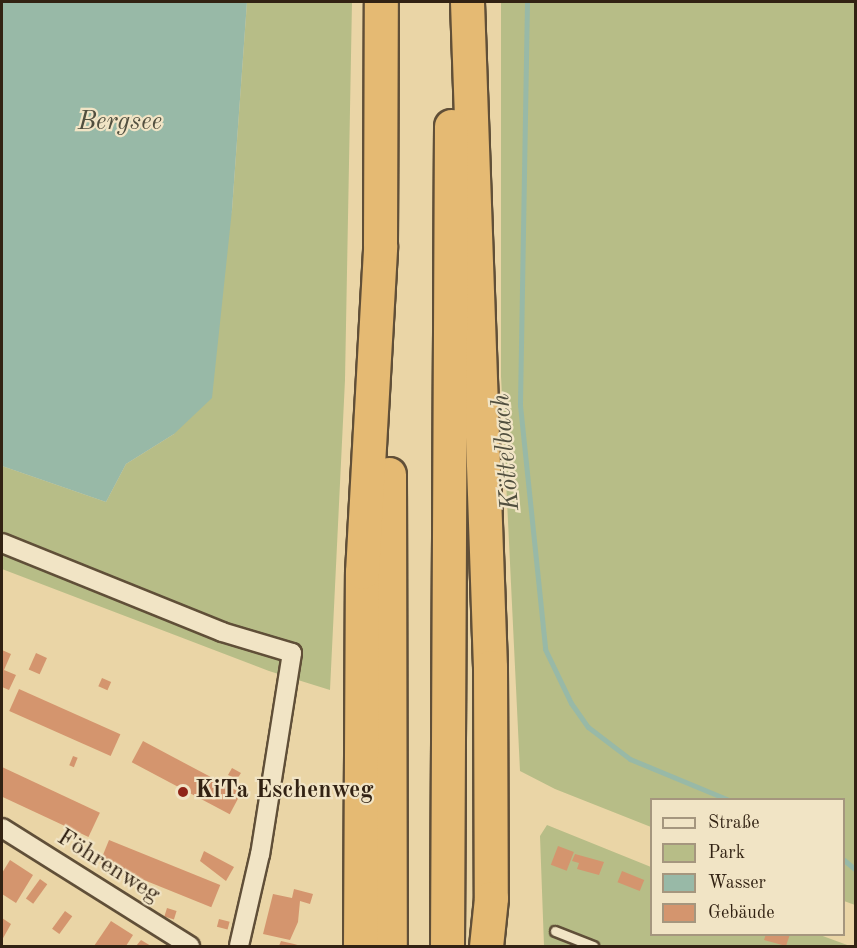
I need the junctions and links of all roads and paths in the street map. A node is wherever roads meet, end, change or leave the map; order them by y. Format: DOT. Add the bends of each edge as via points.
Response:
graph roads {
  1 [pos="381,2"];
  2 [pos="453,2"];
  3 [pos="467,2"];
  4 [pos="380,245"];
  5 [pos="2,543"];
  6 [pos="2,828"];
  7 [pos="555,931"];
  8 [pos="190,946"];
  9 [pos="239,946"];
  10 [pos="360,946"];
  11 [pos="390,946"];
  12 [pos="447,946"];
  13 [pos="486,946"];
  14 [pos="592,946"];
  1 -- 4 [label="highway"];
  2 -- 12 [label="highway"];
  3 -- 13 [label="highway" via="490,667 491,898"];
  4 -- 10 [label="highway" via="362,572"];
  4 -- 11 [label="highway" via="389,345"];
  5 -- 9 [label="street" via="222,632 292,653 260,854"];
  6 -- 8 [label="street, Föhrenweg"];
  7 -- 14 [label="lane"];
}
